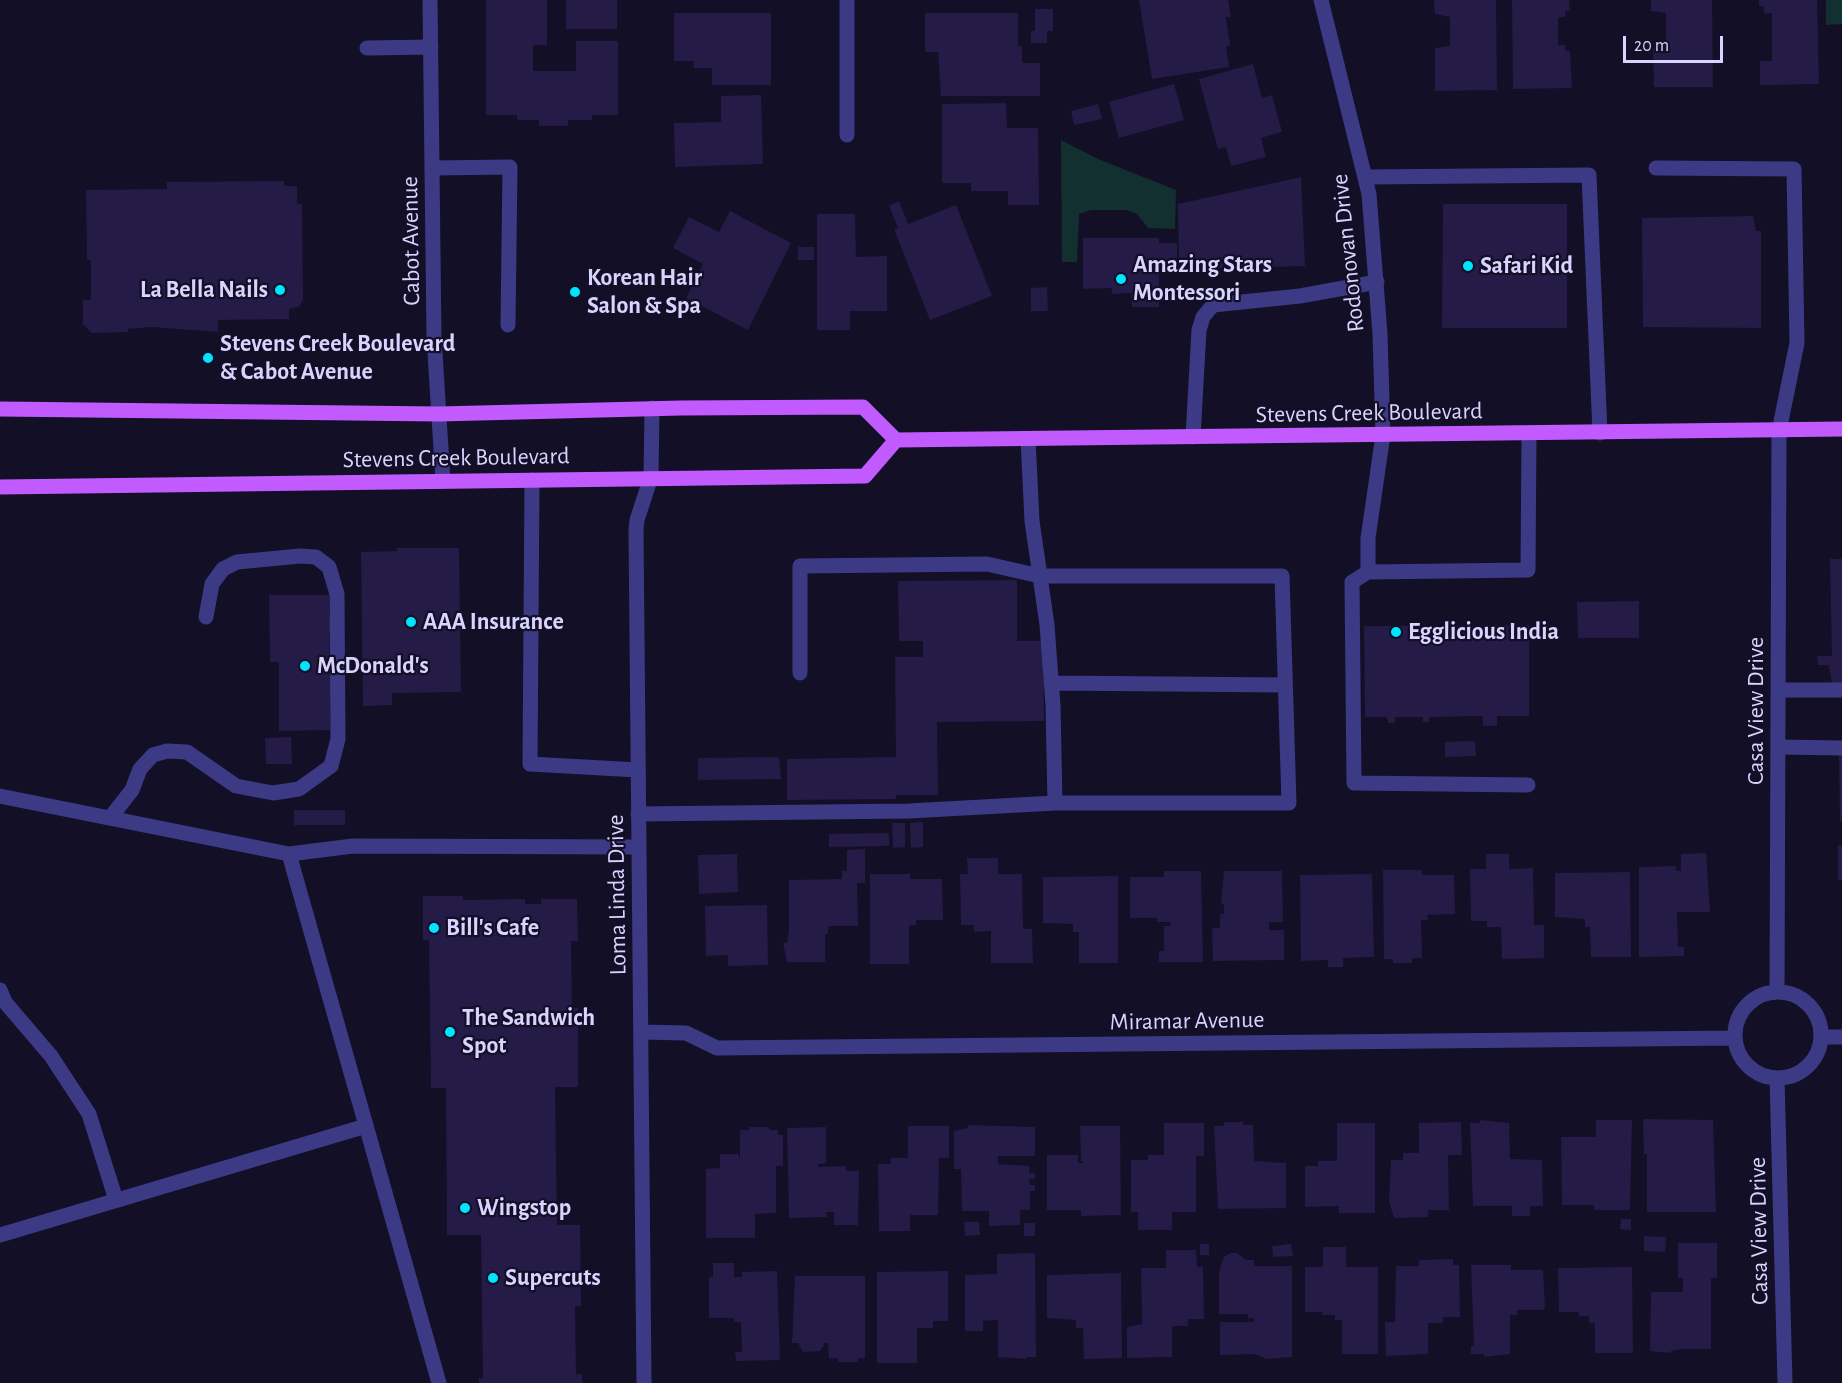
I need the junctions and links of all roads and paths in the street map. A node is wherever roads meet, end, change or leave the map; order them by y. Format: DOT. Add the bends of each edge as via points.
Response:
graph roads {
  1 [pos="430,0"];
  2 [pos="847,0"];
  3 [pos="1321,0"];
  4 [pos="431,47"];
  5 [pos="367,48"];
  6 [pos="847,135"];
  7 [pos="432,168"];
  8 [pos="1656,168"];
  9 [pos="1365,177"];
  10 [pos="1377,282"];
  11 [pos="508,325"];
  12 [pos="652,408"];
  13 [pos="0,409"];
  14 [pos="439,414"];
  15 [pos="1842,429"];
  16 [pos="1779,430"];
  17 [pos="1529,433"];
  18 [pos="1600,433"];
  19 [pos="1383,435"];
  20 [pos="1193,437"];
  21 [pos="1028,439"];
  22 [pos="896,440"];
  23 [pos="651,477"];
  24 [pos="532,480"];
  25 [pos="443,481"];
  26 [pos="0,487"];
  27 [pos="1368,572"];
  28 [pos="1040,576"];
  29 [pos="206,617"];
  30 [pos="800,673"];
  31 [pos="1052,683"];
  32 [pos="1285,685"];
  33 [pos="1779,690"];
  34 [pos="1842,690"];
  35 [pos="1779,747"];
  36 [pos="1842,748"];
  37 [pos="638,770"];
  38 [pos="1528,785"];
  39 [pos="0,796"];
  40 [pos="1055,803"];
  41 [pos="638,814"];
  42 [pos="110,818"];
  43 [pos="638,847"];
  44 [pos="289,854"];
  45 [pos="0,990"];
  46 [pos="1777,992"];
  47 [pos="642,1032"];
  48 [pos="1842,1036"];
  49 [pos="1822,1037"];
  50 [pos="1735,1038"];
  51 [pos="1777,1078"];
  52 [pos="366,1126"];
  53 [pos="116,1200"];
  54 [pos="0,1235"];
  55 [pos="439,1383"];
  56 [pos="644,1383"];
  57 [pos="1785,1383"];
  1 -- 4 [label="street, Cabot Avenue"];
  2 -- 6 [label="street"];
  3 -- 9 [label="street, Rodonovan Drive"];
  4 -- 5 [label="street"];
  4 -- 7 [label="street, Cabot Avenue"];
  7 -- 11 [label="street" via="510,167"];
  7 -- 14 [label="street, Cabot Avenue"];
  8 -- 16 [label="street, Casa View Drive" via="1794,169 1797,344"];
  9 -- 10 [label="street, Rodonovan Drive" via="1370,194"];
  9 -- 18 [label="street" via="1589,175"];
  10 -- 19 [label="street, Rodonovan Drive"];
  10 -- 20 [label="street" via="1300,296 1213,305 1199,330"];
  12 -- 14 [label="main road, Stevens Creek Boulevard"];
  12 -- 22 [label="main road, Stevens Creek Boulevard" via="863,407"];
  12 -- 23 [label="street, Loma Linda Drive"];
  13 -- 14 [label="main road, Stevens Creek Boulevard"];
  14 -- 25 [label="street, Cabot Avenue"];
  15 -- 16 [label="main road, Stevens Creek Boulevard"];
  16 -- 18 [label="main road, Stevens Creek Boulevard"];
  16 -- 33 [label="street, Casa View Drive"];
  17 -- 18 [label="main road, Stevens Creek Boulevard"];
  17 -- 19 [label="main road, Stevens Creek Boulevard"];
  17 -- 27 [label="street" via="1528,570"];
  19 -- 20 [label="main road, Stevens Creek Boulevard"];
  19 -- 27 [label="street, Rodonovan Drive" via="1368,538"];
  20 -- 21 [label="main road, Stevens Creek Boulevard"];
  21 -- 22 [label="main road, Stevens Creek Boulevard"];
  21 -- 28 [label="street" via="1032,521"];
  22 -- 23 [label="main road, Stevens Creek Boulevard" via="866,476"];
  23 -- 24 [label="main road, Stevens Creek Boulevard"];
  23 -- 37 [label="street, Loma Linda Drive" via="637,520"];
  24 -- 25 [label="main road, Stevens Creek Boulevard"];
  24 -- 37 [label="street" via="530,764"];
  25 -- 26 [label="main road, Stevens Creek Boulevard"];
  27 -- 38 [label="street" via="1352,582 1354,783"];
  28 -- 30 [label="street" via="987,564 800,566"];
  28 -- 31 [label="street"];
  28 -- 32 [label="street" via="1282,576"];
  29 -- 42 [label="street" via="212,584 223,569 237,562 300,556 316,557 329,567 338,594 338,739 331,766 298,789 273,793 236,786 187,752 167,751 153,756 140,769 132,790"];
  31 -- 32 [label="street"];
  31 -- 40 [label="street"];
  32 -- 40 [label="street" via="1289,803"];
  33 -- 34 [label="street"];
  33 -- 35 [label="street, Casa View Drive"];
  35 -- 36 [label="street"];
  35 -- 46 [label="street, Casa View Drive"];
  37 -- 41 [label="street, Loma Linda Drive"];
  39 -- 42 [label="street"];
  40 -- 41 [label="street" via="909,811"];
  41 -- 43 [label="street, Loma Linda Drive"];
  42 -- 44 [label="street"];
  43 -- 44 [label="street" via="353,846"];
  43 -- 47 [label="street, Loma Linda Drive"];
  44 -- 52 [label="street"];
  45 -- 53 [label="street" via="89,1114"];
  46 -- 49 [label="street" via="1801,999 1812,1009 1820,1022"];
  46 -- 50 [label="street" via="1749,1003 1740,1015"];
  47 -- 50 [label="street, Miramar Avenue" via="686,1033 717,1048"];
  47 -- 56 [label="street, Loma Linda Drive"];
  48 -- 49 [label="street"];
  49 -- 51 [label="street" via="1815,1058 1805,1069"];
  50 -- 51 [label="street" via="1747,1065 1759,1074"];
  51 -- 57 [label="street, Casa View Drive"];
  52 -- 53 [label="street"];
  52 -- 55 [label="street"];
  53 -- 54 [label="street"];
}
